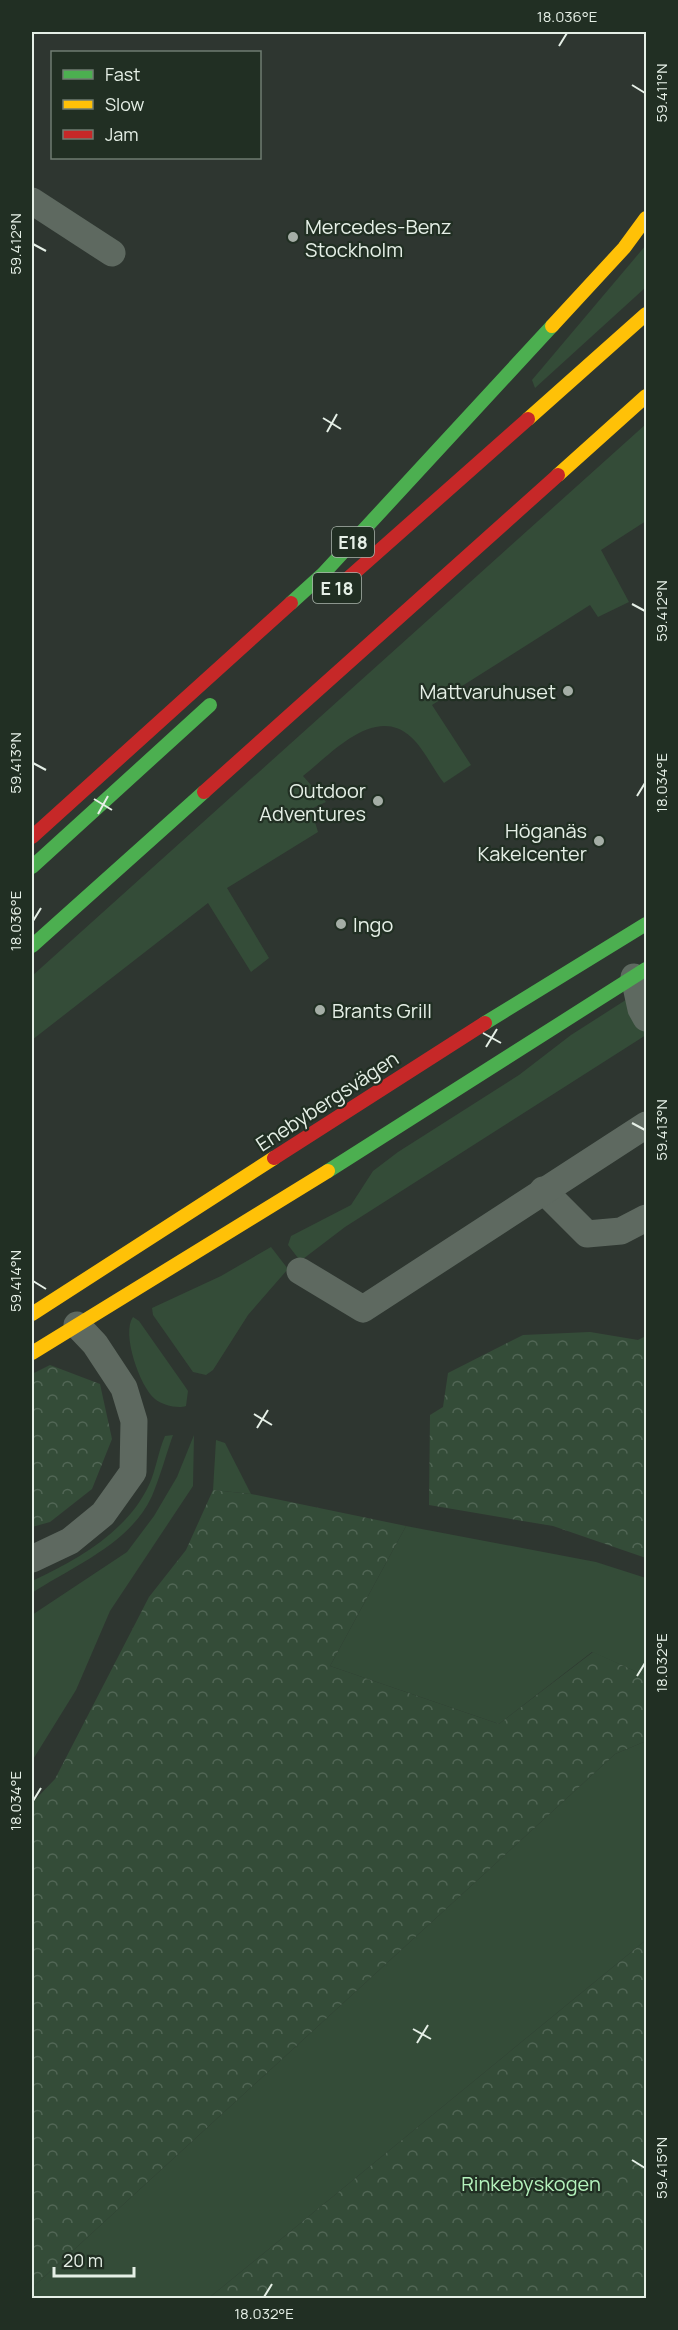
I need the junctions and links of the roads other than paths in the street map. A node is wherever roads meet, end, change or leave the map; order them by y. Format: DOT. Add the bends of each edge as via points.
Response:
graph roads {
  1 [pos="32,201"];
  2 [pos="646,218"];
  3 [pos="112,253"];
  4 [pos="646,314"];
  5 [pos="646,396"];
  6 [pos="323,602"];
  7 [pos="219,697"];
  8 [pos="32,837"];
  9 [pos="32,867"];
  10 [pos="646,924"];
  11 [pos="32,946"];
  12 [pos="640,973"];
  13 [pos="646,1018"];
  14 [pos="486,1037"];
  15 [pos="502,1062"];
  16 [pos="646,1125"];
  17 [pos="543,1190"];
  18 [pos="646,1218"];
  19 [pos="300,1271"];
  20 [pos="66,1312"];
  21 [pos="32,1314"];
  22 [pos="32,1353"];
  23 [pos="32,1559"];
  1 -- 3 [label="street"];
  2 -- 8 [label="main road, E18" via="617,256 323,574"];
  4 -- 6 [label="main road, E 18"];
  5 -- 11 [label="main road"];
  7 -- 9 [label="main road"];
  10 -- 14 [label="main road, Enebybergsvägen"];
  12 -- 13 [label="street" via="641,1010"];
  12 -- 15 [label="main road, Enebybergsvägen"];
  14 -- 15 [label="main road"];
  14 -- 20 [label="main road, Enebybergsvägen" via="430,1057"];
  15 -- 20 [label="main road, Enebybergsvägen" via="236,1231"];
  16 -- 17 [label="street"];
  17 -- 18 [label="street" via="587,1234 621,1231"];
  17 -- 19 [label="street" via="363,1309"];
  20 -- 21 [label="main road, Enebybergsvägen"];
  20 -- 22 [label="main road, Enebybergsvägen"];
  20 -- 23 [label="street" via="95,1344 124,1388 134,1421 133,1472 103,1514 70,1541"];
}
